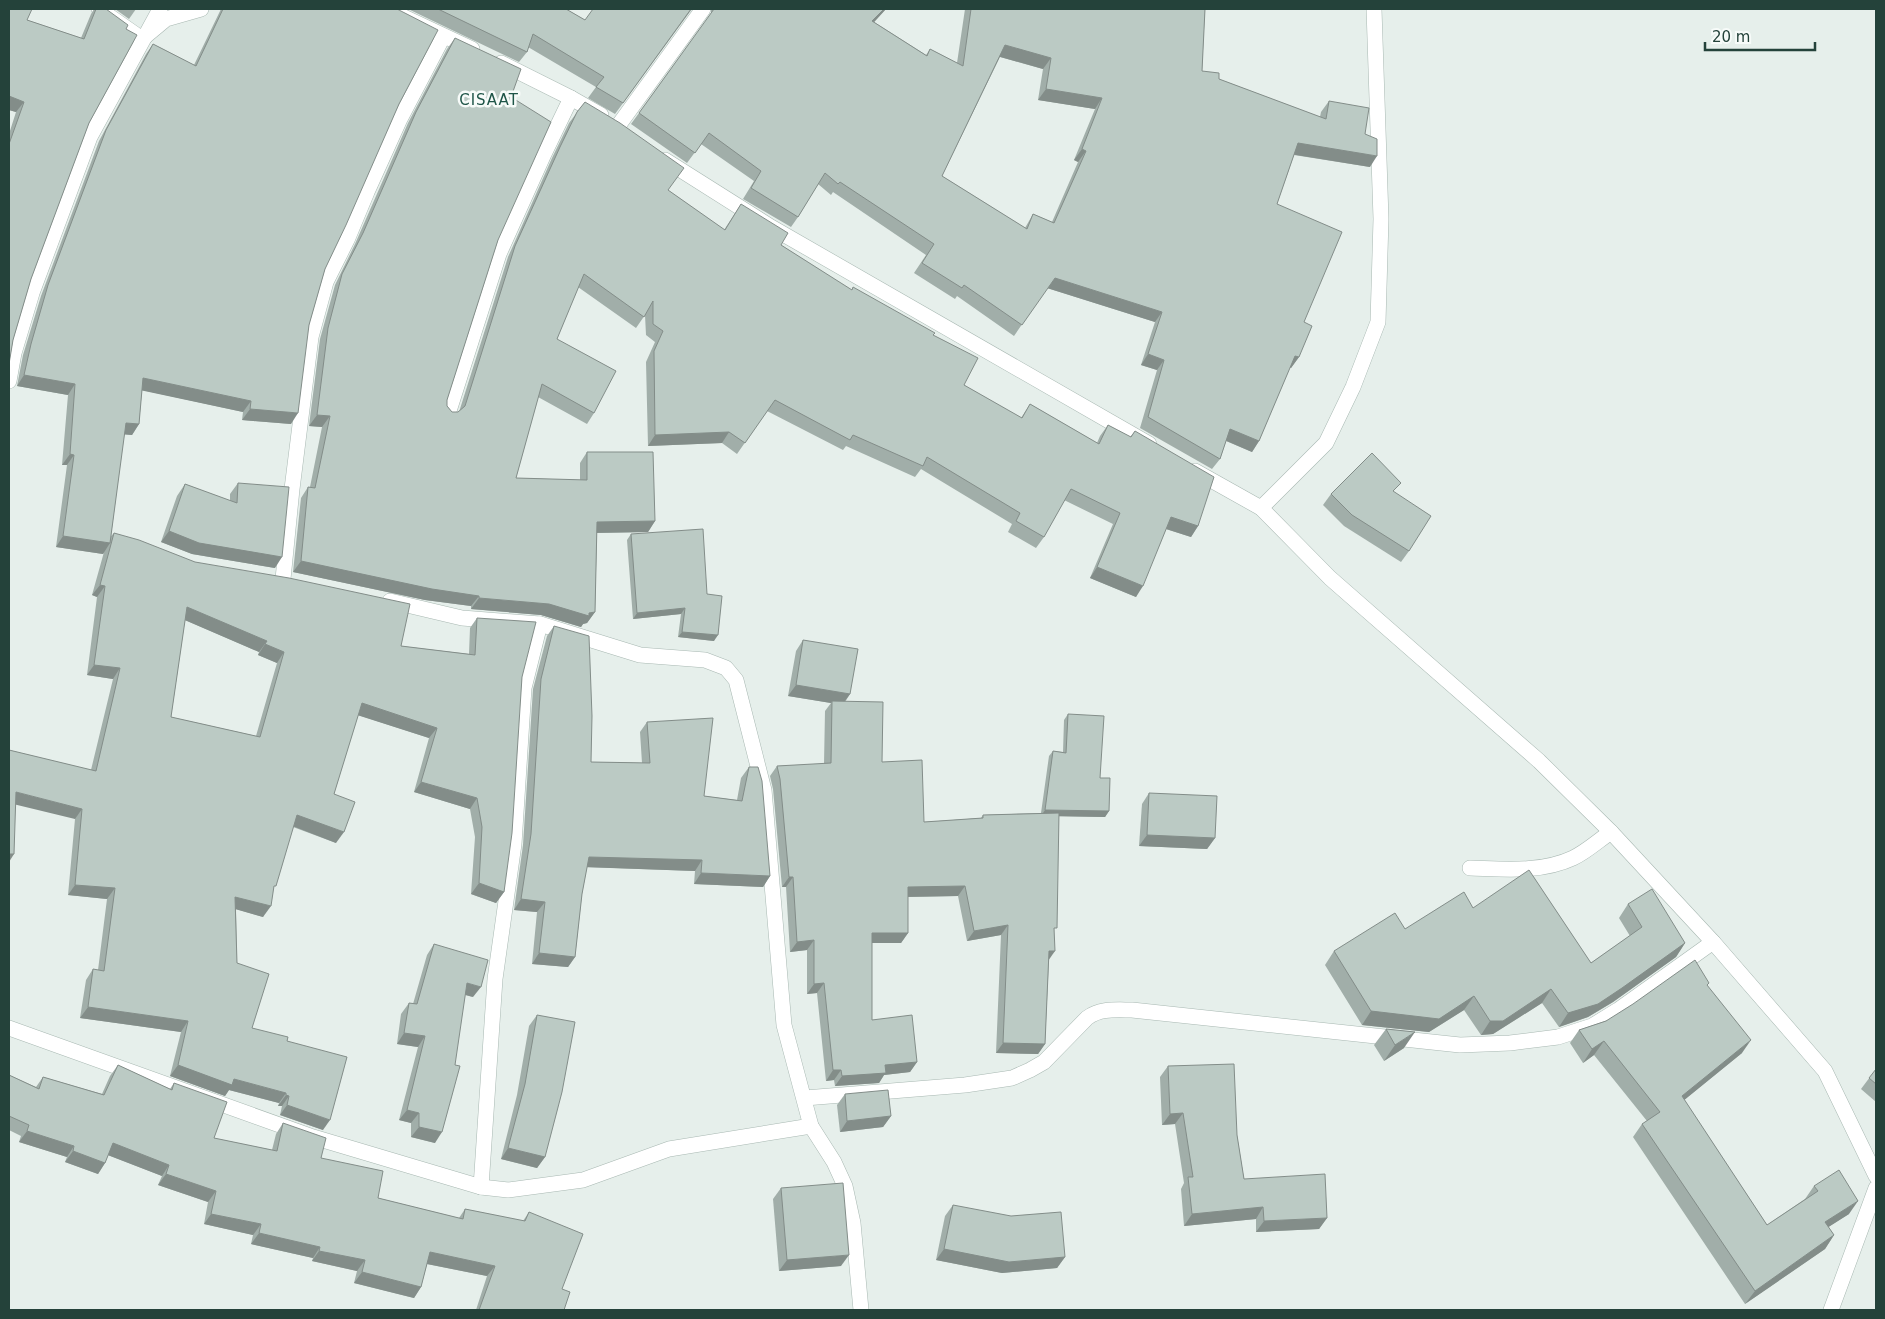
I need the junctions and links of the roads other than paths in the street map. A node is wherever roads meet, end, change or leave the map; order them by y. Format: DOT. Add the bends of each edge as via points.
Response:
graph roads {
  1 [pos="99,9"];
  2 [pos="160,9"];
  3 [pos="201,9"];
  4 [pos="387,9"];
  5 [pos="703,9"];
  6 [pos="1374,9"];
  7 [pos="443,37"];
  8 [pos="142,39"];
  9 [pos="571,98"];
  10 [pos="618,126"];
  11 [pos="633,137"];
  12 [pos="654,152"];
  13 [pos="9,381"];
  14 [pos="448,414"];
  15 [pos="1158,449"];
  16 [pos="1183,464"];
  17 [pos="1261,508"];
  18 [pos="264,576"];
  19 [pos="378,599"];
  20 [pos="540,624"];
  21 [pos="1611,832"];
  22 [pos="1470,868"];
  23 [pos="1713,942"];
  24 [pos="9,1028"];
  25 [pos="805,1098"];
  26 [pos="812,1126"];
  27 [pos="1876,1176"];
  28 [pos="481,1188"];
  29 [pos="1876,1188"];
  30 [pos="861,1310"];
  31 [pos="1831,1310"];
  1 -- 8 [label="street"];
  2 -- 8 [label="street"];
  3 -- 8 [label="street" via="166,19"];
  4 -- 7 [label="street"];
  5 -- 10 [label="street"];
  6 -- 17 [label="street" via="1381,219 1378,322 1353,387 1326,443"];
  7 -- 9 [label="street"];
  7 -- 18 [label="street" via="400,119 326,282 311,337 291,498 290,580"];
  8 -- 13 [label="street" via="90,137 32,293"];
  9 -- 10 [label="street"];
  9 -- 14 [label="street" via="499,254"];
  10 -- 11 [label="street"];
  12 -- 15 [label="street" via="771,227"];
  16 -- 17 [label="street"];
  17 -- 21 [label="street" via="1330,578 1539,761"];
  19 -- 20 [label="street" via="462,618"];
  20 -- 25 [label="street" via="640,655 704,660 726,668 736,680 764,790 784,1025"];
  20 -- 28 [label="street" via="524,688 514,844 496,979"];
  21 -- 22 [label="street" via="1575,857 1557,865 1522,870"];
  21 -- 23 [label="street"];
  23 -- 25 [label="street" via="1599,1022 1558,1037 1460,1045 1132,1010 1106,1010 1087,1018 1044,1062 1012,1078"];
  23 -- 27 [label="street" via="1825,1071"];
  24 -- 28 [label="street" via="313,1137"];
  25 -- 26 [label="street"];
  26 -- 28 [label="street" via="669,1149 583,1180 508,1190"];
  26 -- 30 [label="street" via="845,1186 853,1223"];
  29 -- 31 [label="street"];
}
